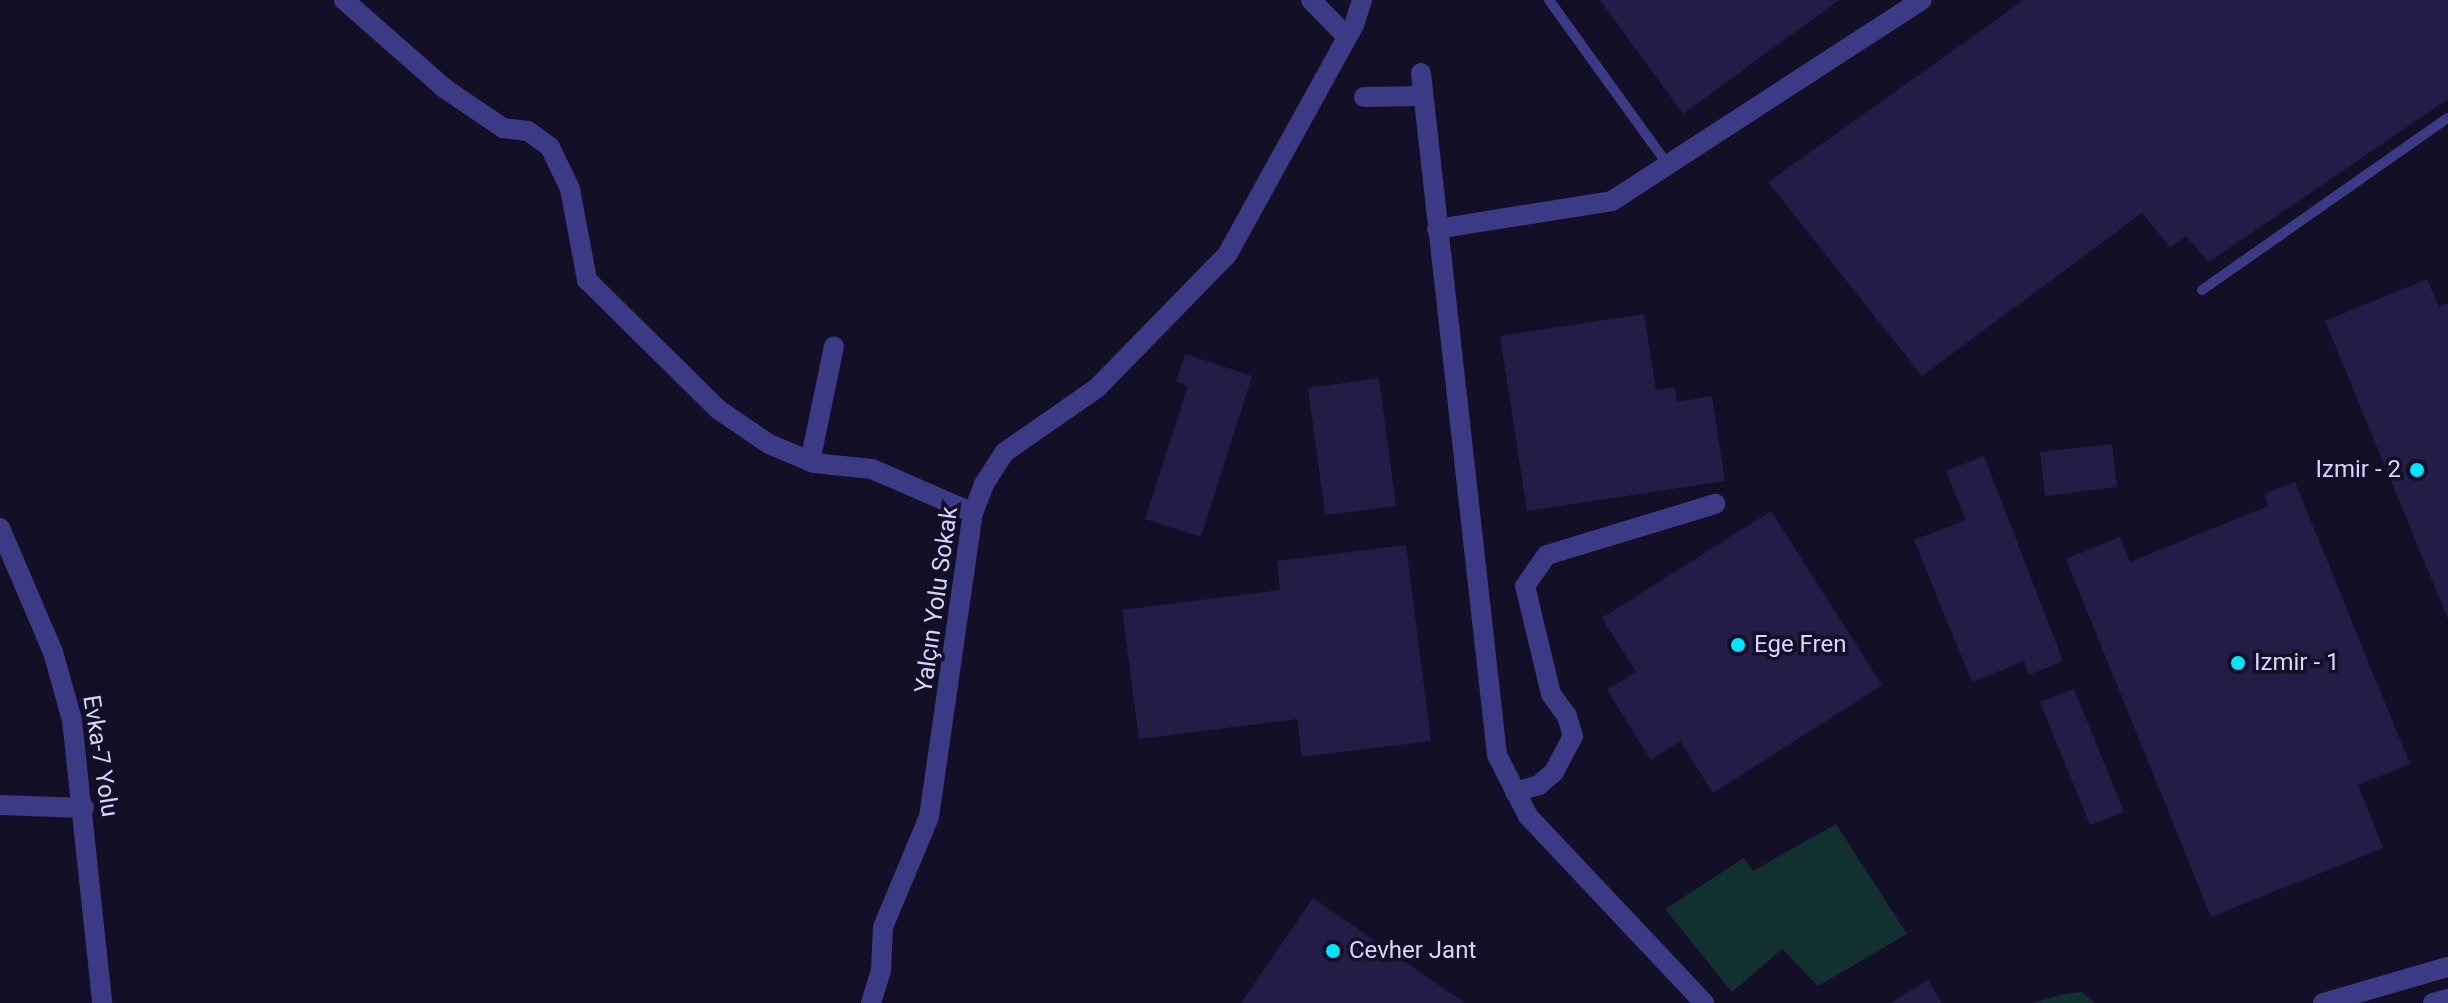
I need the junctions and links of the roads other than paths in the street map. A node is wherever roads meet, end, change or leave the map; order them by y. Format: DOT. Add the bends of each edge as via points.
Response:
graph roads {
  1 [pos="344,0"];
  2 [pos="1311,0"];
  3 [pos="1362,0"];
  4 [pos="1549,0"];
  5 [pos="1921,0"];
  6 [pos="1347,37"];
  7 [pos="1421,73"];
  8 [pos="1422,96"];
  9 [pos="1364,97"];
  10 [pos="2448,118"];
  11 [pos="1668,165"];
  12 [pos="1437,229"];
  13 [pos="2202,290"];
  14 [pos="834,346"];
  15 [pos="810,462"];
  16 [pos="1715,504"];
  17 [pos="973,513"];
  18 [pos="0,528"];
  19 [pos="1515,792"];
  20 [pos="0,805"];
  21 [pos="84,808"];
  22 [pos="2448,967"];
  23 [pos="2448,999"];
  24 [pos="102,1003"];
  25 [pos="871,1003"];
  26 [pos="1704,1003"];
  27 [pos="2323,1003"];
  28 [pos="2433,1003"];
  1 -- 15 [label="street" via="444,88 503,128 528,131 550,147 570,189 587,280 596,294 719,410 769,444"];
  2 -- 6 [label="street"];
  3 -- 6 [label="street, Yalçın Yolu Sokak"];
  4 -- 11 [label="lane"];
  5 -- 11 [label="street"];
  6 -- 17 [label="street, Yalçın Yolu Sokak" via="1227,255 1097,388 1005,452"];
  7 -- 8 [label="street"];
  8 -- 9 [label="street"];
  8 -- 12 [label="street"];
  10 -- 13 [label="lane"];
  11 -- 12 [label="street" via="1612,201"];
  12 -- 19 [label="street" via="1497,755"];
  14 -- 15 [label="street"];
  15 -- 17 [label="street" via="872,469"];
  16 -- 19 [label="street" via="1547,555 1525,586 1551,694 1573,736 1554,772 1539,785"];
  17 -- 25 [label="street, Yalçın Yolu Sokak" via="929,817 883,927 881,971"];
  18 -- 21 [label="street, Evka-7 Yolu" via="60,675 79,753"];
  19 -- 26 [label="street" via="1528,816"];
  20 -- 21 [label="street"];
  21 -- 24 [label="street, Evka-7 Yolu"];
  22 -- 27 [label="street"];
  23 -- 28 [label="street"];
}
